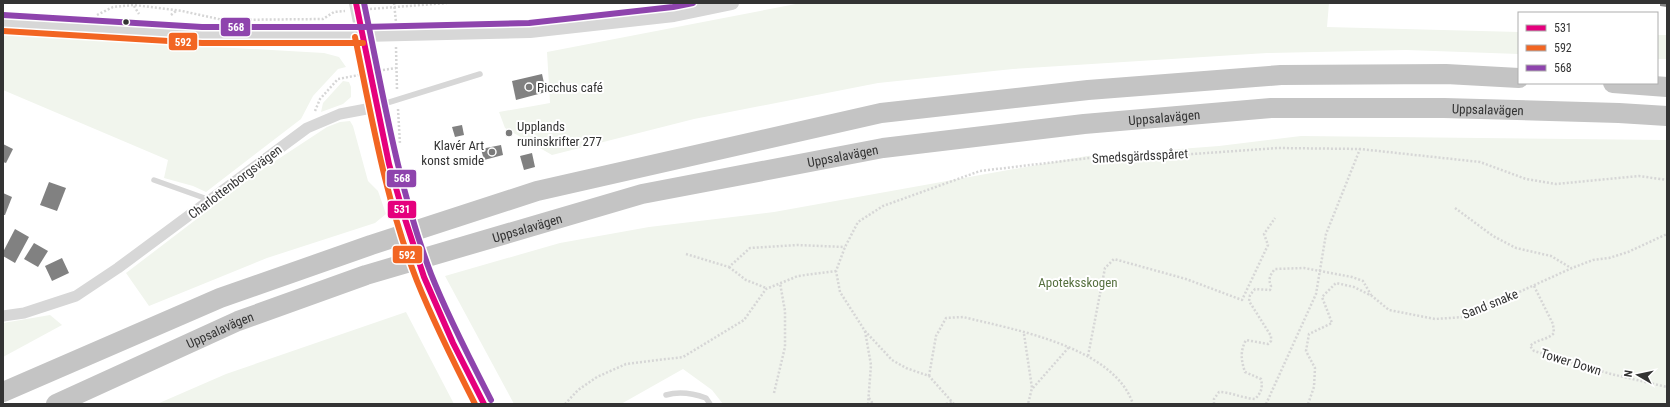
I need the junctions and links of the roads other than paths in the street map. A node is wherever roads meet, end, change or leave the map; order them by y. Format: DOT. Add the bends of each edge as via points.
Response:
graph roads {
  1 [pos="732,3"];
  2 [pos="357,6"];
  3 [pos="3,24"];
  4 [pos="363,35"];
  5 [pos="480,74"];
  6 [pos="1518,78"];
  7 [pos="1626,84"];
  8 [pos="1667,87"];
  9 [pos="377,106"];
  10 [pos="1667,116"];
  11 [pos="154,180"];
  12 [pos="210,200"];
  13 [pos="405,219"];
  14 [pos="424,277"];
  15 [pos="3,316"];
  16 [pos="3,392"];
  17 [pos="666,395"];
  18 [pos="56,404"];
  19 [pos="484,404"];
  20 [pos="710,404"];
  1 -- 4 [label="street" via="674,15 530,31"];
  2 -- 4 [label="street"];
  3 -- 4 [label="street" via="202,35"];
  4 -- 9 [label="street"];
  5 -- 9 [label="lane, Charlottenborgsvägen"];
  6 -- 16 [label="highway" via="1446,74 1281,76 1088,90 881,113 537,191 220,298"];
  7 -- 8 [label="highway"];
  9 -- 12 [label="street, Charlottenborgsvägen" via="340,114 307,128"];
  9 -- 13 [label="street" via="389,164"];
  10 -- 18 [label="highway, Uppsalavägen" via="1619,112 1444,108 1271,108 1084,124 883,148 642,194 366,275 238,321"];
  11 -- 12 [label="lane"];
  12 -- 15 [label="street, Charlottenborgsvägen" via="76,296 24,313"];
  14 -- 19 [label="street" via="453,344"];
  17 -- 20 [label="lane" via="676,392 691,393 706,398"];
}
